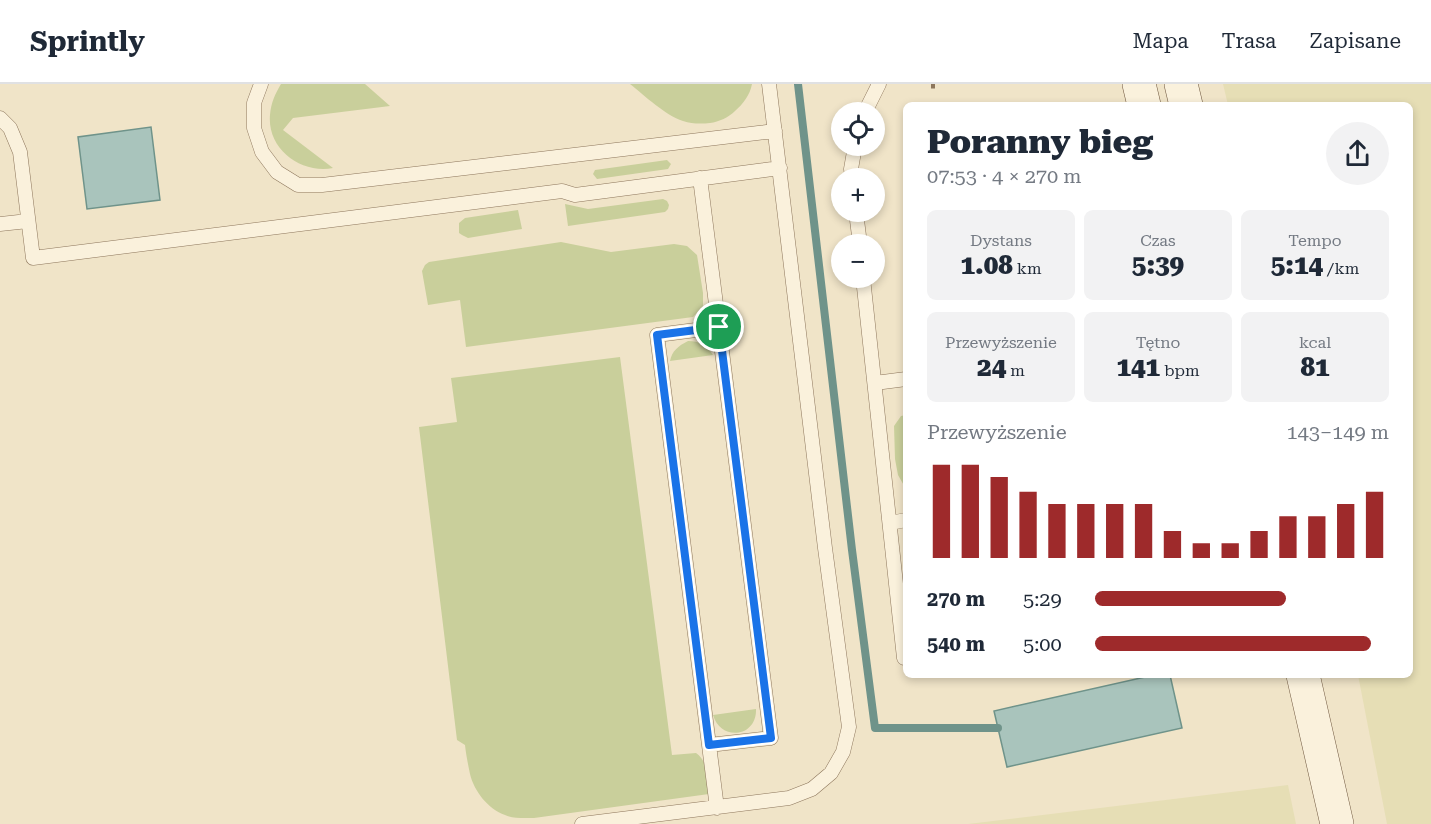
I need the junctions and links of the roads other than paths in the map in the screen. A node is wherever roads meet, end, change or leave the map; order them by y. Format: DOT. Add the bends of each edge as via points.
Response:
graph roads {
  1 [pos="261,84"];
  2 [pos="770,84"];
  3 [pos="879,84"];
  4 [pos="1139,84"];
  5 [pos="1181,84"];
  6 [pos="870,102"];
  7 [pos="1143,102"];
  8 [pos="1185,102"];
  9 [pos="0,118"];
  10 [pos="775,131"];
  11 [pos="780,168"];
  12 [pos="700,178"];
  13 [pos="28,221"];
  14 [pos="0,224"];
  15 [pos="864,288"];
  16 [pos="719,327"];
  17 [pos="903,380"];
  18 [pos="874,383"];
  19 [pos="903,521"];
  20 [pos="890,523"];
  21 [pos="903,648"];
  22 [pos="1304,678"];
  23 [pos="709,745"];
  24 [pos="717,808"];
  25 [pos="582,824"];
  26 [pos="1337,824"];
  1 -- 10 [label="lane" via="254,103 254,128 262,152 277,172 298,185 322,186"];
  2 -- 10 [label="lane"];
  3 -- 6 [label="lane"];
  4 -- 7 [label="main road"];
  5 -- 8 [label="main road"];
  9 -- 13 [label="lane" via="10,128 20,152"];
  10 -- 11 [label="lane"];
  11 -- 12 [label="lane"];
  11 -- 24 [label="lane" via="849,727 843,752 831,773 812,789 789,798"];
  12 -- 13 [label="lane" via="574,195 562,191 33,258"];
  12 -- 16 [label="lane"];
  13 -- 14 [label="lane"];
  15 -- 18 [label="lane"];
  16 -- 23 [label="lane" via="657,335"];
  16 -- 23 [label="lane" via="771,738"];
  17 -- 18 [label="lane"];
  18 -- 20 [label="lane"];
  19 -- 20 [label="lane"];
  20 -- 21 [label="lane"];
  22 -- 26 [label="main road"];
  23 -- 24 [label="lane"];
  24 -- 25 [label="lane"];
}
